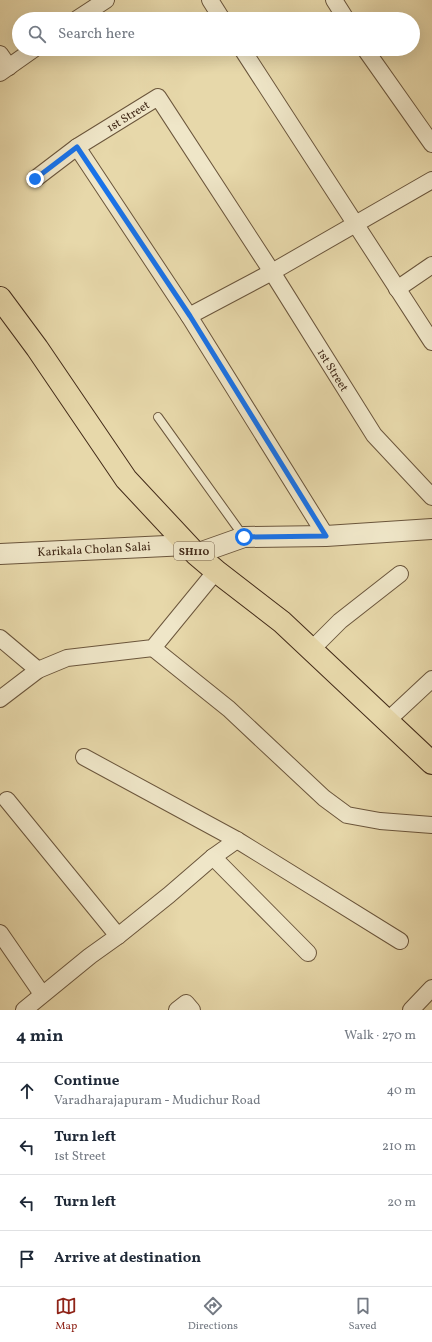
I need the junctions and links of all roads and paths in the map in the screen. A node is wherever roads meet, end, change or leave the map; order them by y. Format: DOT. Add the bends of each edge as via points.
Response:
graph roads {
  1 [pos="210,0"];
  2 [pos="334,0"];
  3 [pos="97,2"];
  4 [pos="85,12"];
  5 [pos="218,12"];
  6 [pos="342,12"];
  7 [pos="20,56"];
  8 [pos="247,56"];
  9 [pos="371,56"];
  10 [pos="3,65"];
  11 [pos="432,144"];
  12 [pos="77,147"];
  13 [pos="35,179"];
  14 [pos="432,180"];
  15 [pos="356,224"];
  16 [pos="432,265"];
  17 [pos="272,272"];
  18 [pos="397,288"];
  19 [pos="0,298"];
  20 [pos="190,316"];
  21 [pos="432,342"];
  22 [pos="158,417"];
  23 [pos="432,497"];
  24 [pos="432,529"];
  25 [pos="326,536"];
  26 [pos="244,537"];
  27 [pos="192,549"];
  28 [pos="0,554"];
  29 [pos="216,571"];
  30 [pos="400,574"];
  31 [pos="0,638"];
  32 [pos="153,648"];
  33 [pos="312,649"];
  34 [pos="38,670"];
  35 [pos="432,679"];
  36 [pos="0,699"];
  37 [pos="387,721"];
  38 [pos="84,757"];
  39 [pos="432,763"];
  40 [pos="7,800"];
  41 [pos="432,825"];
  42 [pos="237,840"];
  43 [pos="213,857"];
  44 [pos="0,933"];
  45 [pos="118,936"];
  46 [pos="400,941"];
  47 [pos="308,953"];
  48 [pos="432,988"];
  49 [pos="42,994"];
  50 [pos="24,1010"];
  51 [pos="178,1010"];
  52 [pos="192,1010"];
  53 [pos="411,1010"];
  1 -- 5 [label="street"];
  2 -- 6 [label="street"];
  3 -- 4 [label="street"];
  7 -- 10 [label="street"];
  8 -- 15 [label="street"];
  9 -- 11 [label="street"];
  12 -- 13 [label="street"];
  12 -- 17 [label="street, 1st Street" via="158,97"];
  12 -- 20 [label="street"];
  14 -- 15 [label="street"];
  15 -- 17 [label="street"];
  15 -- 18 [label="street"];
  16 -- 18 [label="street"];
  17 -- 20 [label="street"];
  17 -- 23 [label="street, 1st Street" via="374,435"];
  18 -- 21 [label="street"];
  19 -- 27 [label="main road, SH110" via="126,479"];
  20 -- 25 [label="street"];
  22 -- 26 [label="lane"];
  24 -- 25 [label="street, Karikala Cholan Salai"];
  25 -- 26 [label="street, Karikala Cholan Salai"];
  26 -- 27 [label="street, Karikala Cholan Salai"];
  27 -- 28 [label="street, Karikala Cholan Salai"];
  27 -- 29 [label="main road, SH110"];
  29 -- 32 [label="street"];
  29 -- 33 [label="main road, SH110" via="282,622"];
  30 -- 33 [label="street" via="340,621"];
  31 -- 34 [label="street"];
  32 -- 34 [label="street" via="67,658"];
  32 -- 41 [label="street" via="229,709 324,798 347,815 380,821"];
  33 -- 37 [label="main road, SH110"];
  34 -- 36 [label="street"];
  35 -- 37 [label="street"];
  37 -- 39 [label="main road, SH110"];
  38 -- 42 [label="street"];
  40 -- 45 [label="street"];
  42 -- 43 [label="street"];
  42 -- 46 [label="street"];
  43 -- 45 [label="street"];
  43 -- 47 [label="street"];
  44 -- 49 [label="street"];
  45 -- 49 [label="street"];
  48 -- 53 [label="street"];
  49 -- 50 [label="street"];
  51 -- 52 [label="street" via="186,1003"];
}
